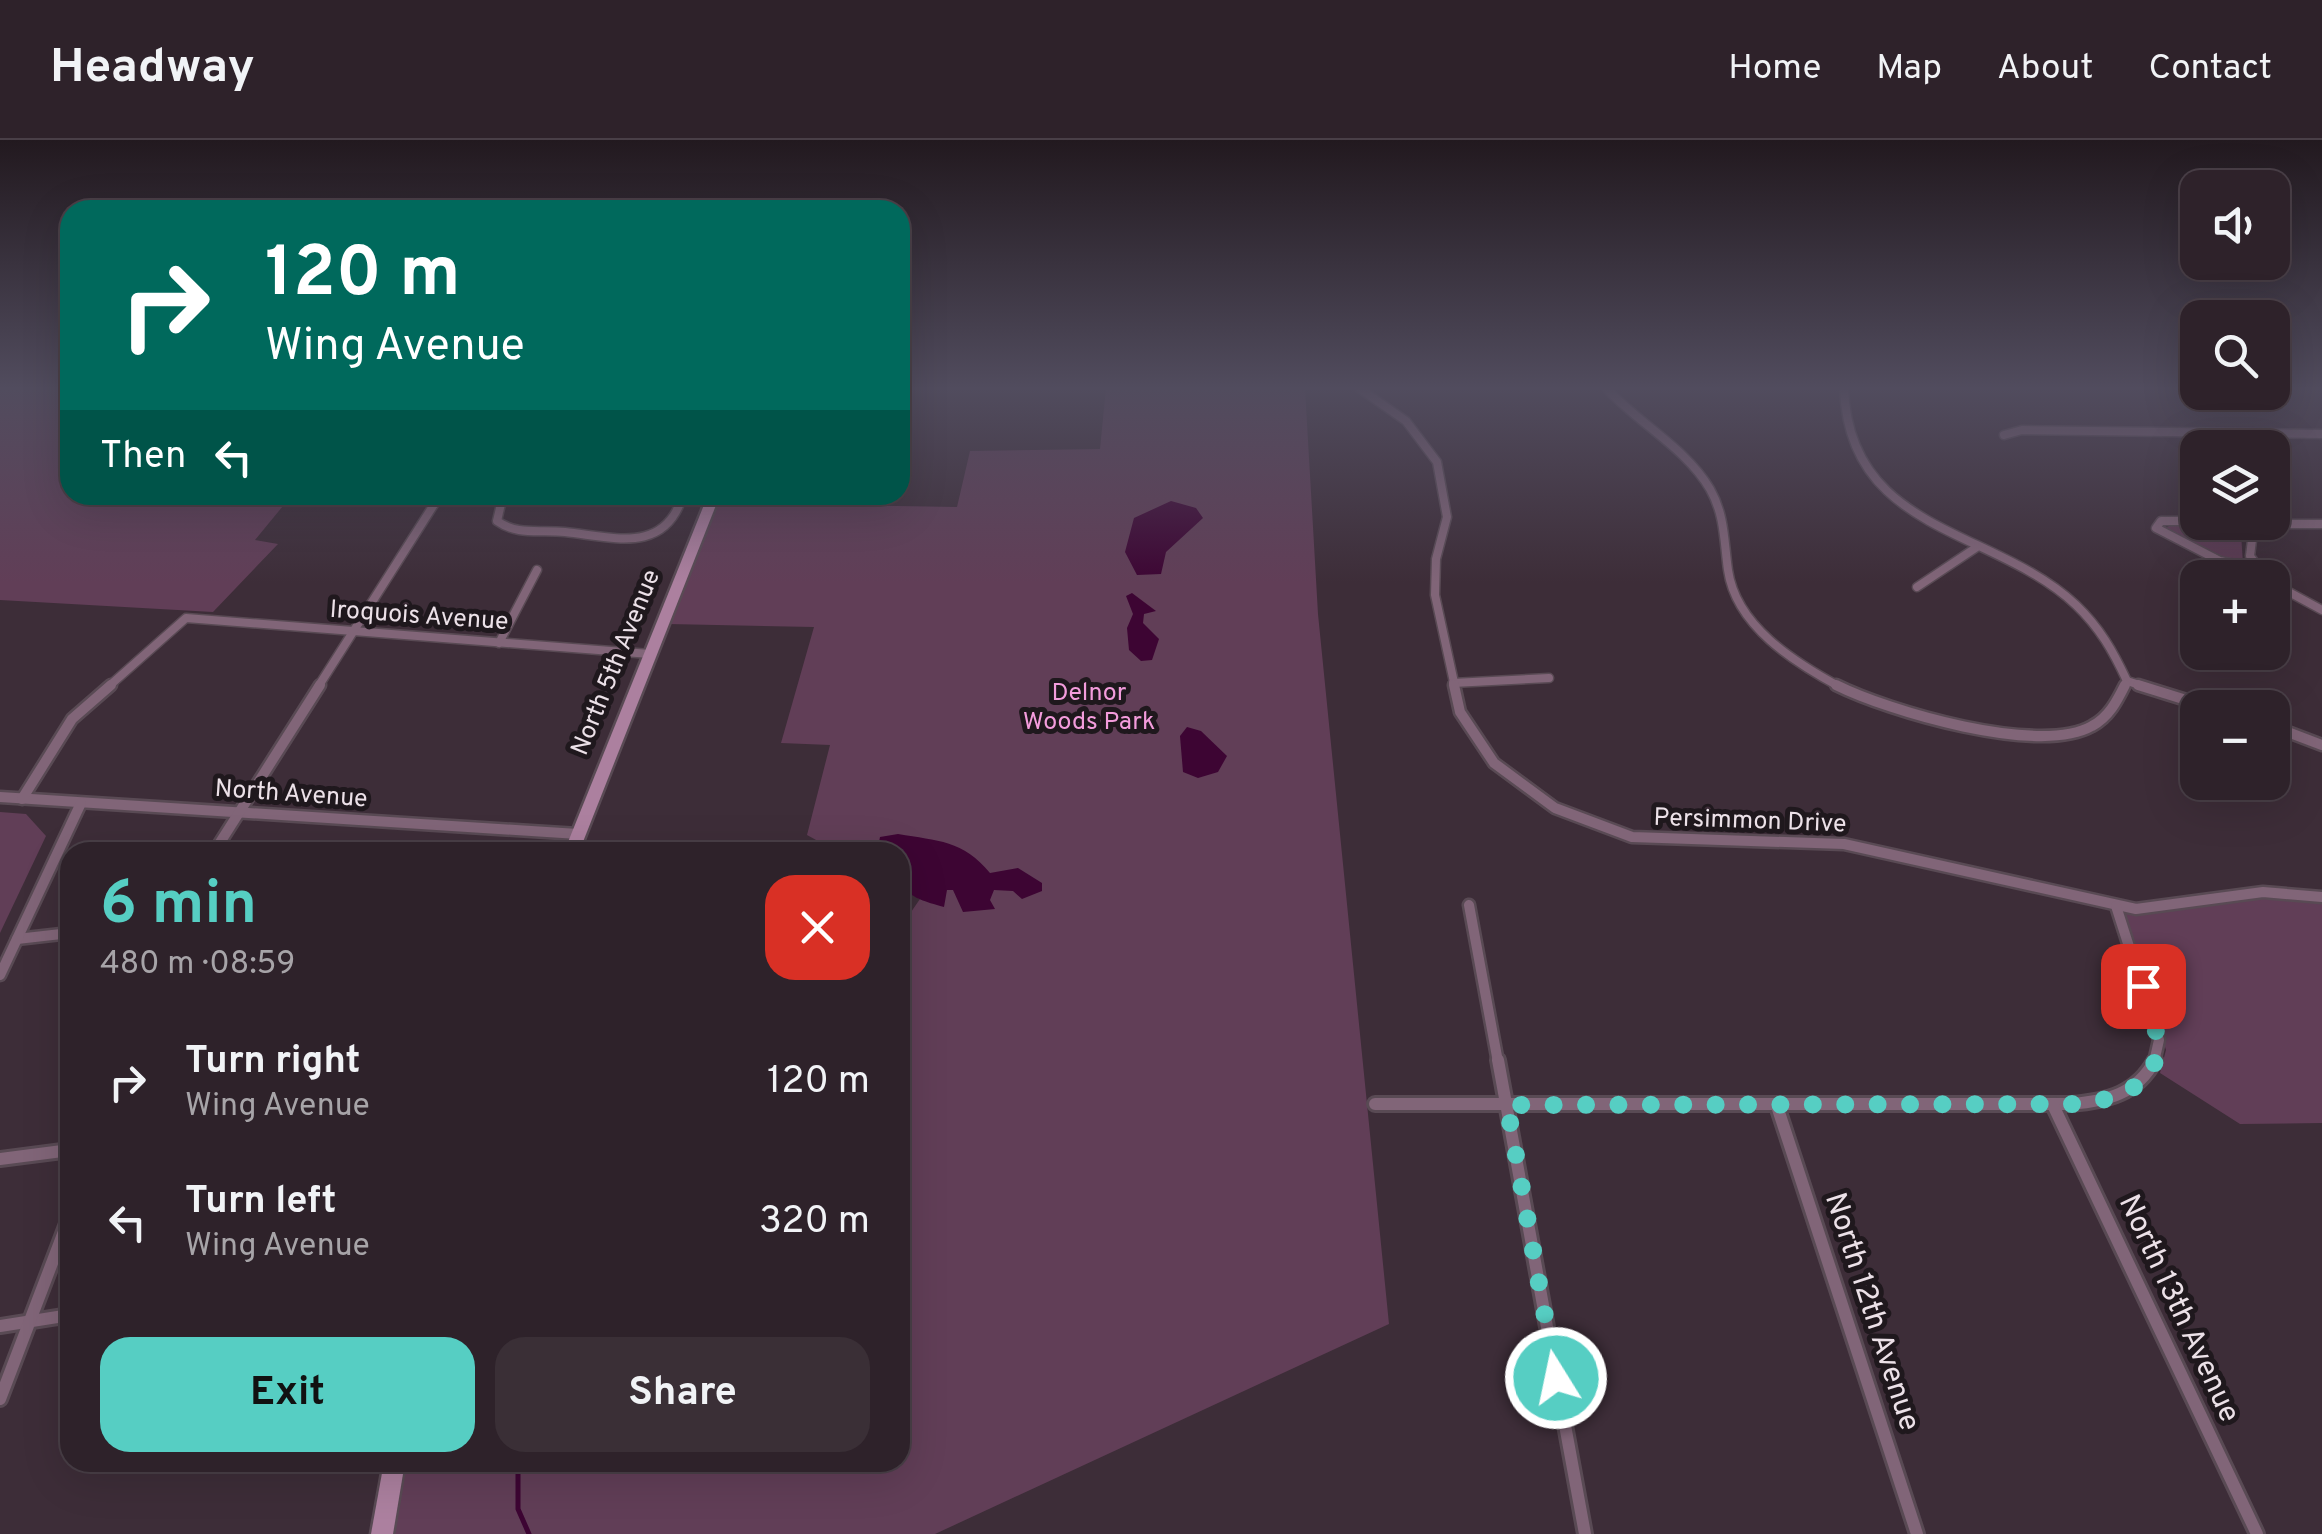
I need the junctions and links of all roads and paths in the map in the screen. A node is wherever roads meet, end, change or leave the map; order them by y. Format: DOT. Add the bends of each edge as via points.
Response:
graph roads {
  1 [pos="1431,453"];
  2 [pos="1674,453"];
  3 [pos="1861,453"];
  4 [pos="434,505"];
  5 [pos="501,505"];
  6 [pos="680,505"];
  7 [pos="710,505"];
  8 [pos="2180,520"];
  9 [pos="2290,524"];
  10 [pos="2322,524"];
  11 [pos="1976,547"];
  12 [pos="2218,560"];
  13 [pos="538,570"];
  14 [pos="1917,588"];
  15 [pos="2290,593"];
  16 [pos="2322,610"];
  17 [pos="354,632"];
  18 [pos="499,643"];
  19 [pos="650,654"];
  20 [pos="1549,678"];
  21 [pos="2127,681"];
  22 [pos="1452,682"];
  23 [pos="2180,698"];
  24 [pos="2290,733"];
  25 [pos="2322,745"];
  26 [pos="0,797"];
  27 [pos="22,799"];
  28 [pos="81,803"];
  29 [pos="241,812"];
  30 [pos="578,834"];
  31 [pos="63,842"];
  32 [pos="221,842"];
  33 [pos="575,842"];
  34 [pos="60,848"];
  35 [pos="2322,897"];
  36 [pos="1469,905"];
  37 [pos="2116,906"];
  38 [pos="60,934"];
  39 [pos="18,939"];
  40 [pos="0,976"];
  41 [pos="1376,1104"];
  42 [pos="1507,1105"];
  43 [pos="1777,1106"];
  44 [pos="2053,1106"];
  45 [pos="60,1151"];
  46 [pos="0,1160"];
  47 [pos="60,1242"];
  48 [pos="60,1316"];
  49 [pos="30,1321"];
  50 [pos="0,1326"];
  51 [pos="0,1399"];
  52 [pos="393,1472"];
  53 [pos="382,1534"];
  54 [pos="1585,1534"];
  55 [pos="1918,1534"];
  56 [pos="2257,1534"];
  1 -- 22 [label="street, Persimmon Drive" via="1447,517 1435,595"];
  2 -- 21 [label="street" via="1708,486 1723,520 1730,585 1742,610 1794,659 1831,682 1984,733 2044,737 2102,720 2116,709"];
  3 -- 11 [label="street" via="1908,506"];
  4 -- 17 [label="street"];
  5 -- 6 [label="street" via="497,520 510,531 638,541 663,530"];
  7 -- 19 [label="main road, North 5th Avenue"];
  8 -- 12 [label="street" via="2161,521 2156,528"];
  9 -- 10 [label="street"];
  11 -- 14 [label="street"];
  11 -- 21 [label="street" via="2057,589 2089,614 2115,644"];
  13 -- 18 [label="street"];
  15 -- 16 [label="street"];
  17 -- 18 [label="street, Iroquois Avenue"];
  17 -- 27 [label="street, Iroquois Avenue" via="186,618 72,718"];
  17 -- 29 [label="street"];
  18 -- 19 [label="street, Iroquois Avenue"];
  19 -- 30 [label="main road, North 5th Avenue"];
  20 -- 22 [label="street"];
  21 -- 23 [label="street"];
  22 -- 37 [label="street, Persimmon Drive" via="1460,712 1494,764 1540,799 1590,824 1680,842 1786,840 1879,850"];
  24 -- 25 [label="street"];
  26 -- 27 [label="street, North Avenue"];
  27 -- 28 [label="street, North Avenue"];
  28 -- 29 [label="street, North Avenue"];
  28 -- 31 [label="street"];
  29 -- 30 [label="street, North Avenue"];
  29 -- 32 [label="street"];
  30 -- 33 [label="main road, North 5th Avenue"];
  34 -- 39 [label="street"];
  35 -- 37 [label="street, Persimmon Drive" via="2263,892"];
  36 -- 42 [label="street"];
  37 -- 44 [label="street" via="2156,1022 2158,1060 2136,1090"];
  38 -- 39 [label="street"];
  39 -- 40 [label="street"];
  41 -- 42 [label="street"];
  42 -- 43 [label="street"];
  42 -- 54 [label="street"];
  43 -- 44 [label="street"];
  43 -- 55 [label="street, North 12th Avenue"];
  44 -- 56 [label="street, North 13th Avenue"];
  45 -- 46 [label="street"];
  47 -- 49 [label="street"];
  48 -- 49 [label="street"];
  49 -- 50 [label="street"];
  49 -- 51 [label="street"];
  52 -- 53 [label="main road"];
}
